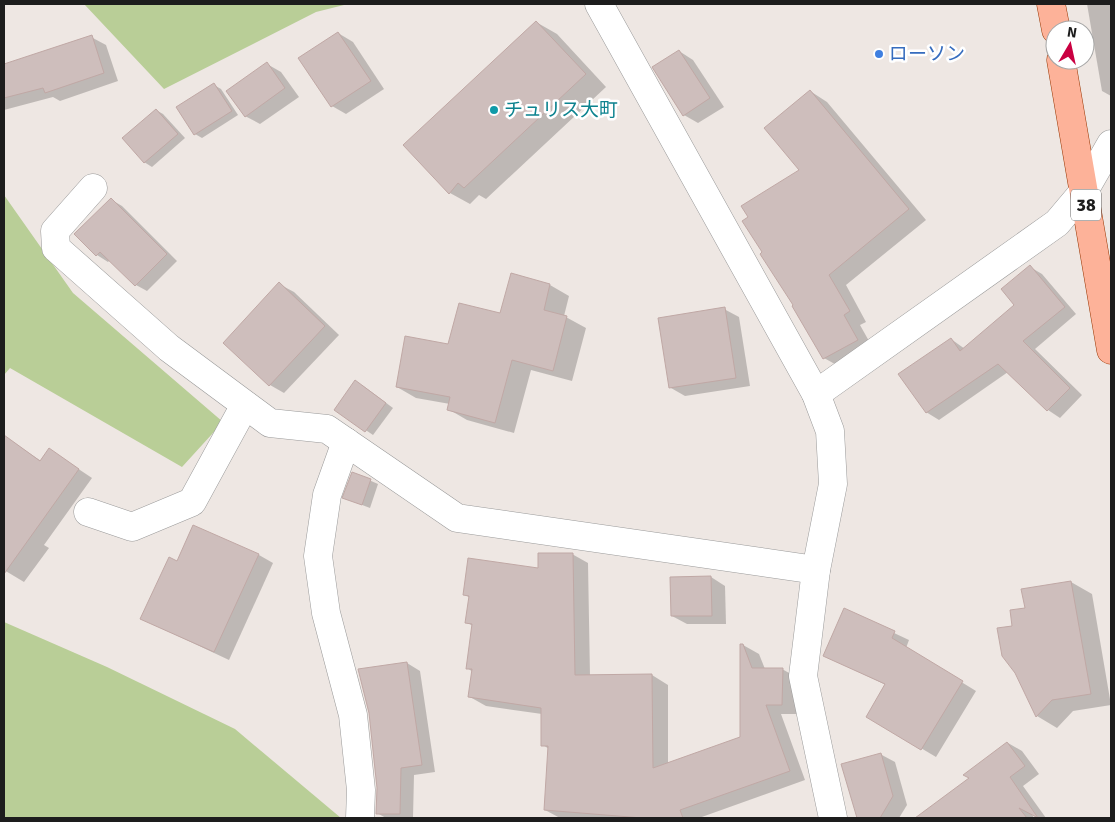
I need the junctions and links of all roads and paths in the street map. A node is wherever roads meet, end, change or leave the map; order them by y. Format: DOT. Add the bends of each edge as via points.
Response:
graph roads {
  1 [pos="599,4"];
  2 [pos="1051,4"];
  3 [pos="1054,20"];
  4 [pos="1063,70"];
  5 [pos="1111,144"];
  6 [pos="93,188"];
  7 [pos="1084,191"];
  8 [pos="1111,350"];
  9 [pos="816,394"];
  10 [pos="246,405"];
  11 [pos="346,442"];
  12 [pos="88,512"];
  13 [pos="816,570"];
  14 [pos="360,818"];
  15 [pos="833,818"];
  1 -- 9 [label="street"];
  2 -- 3 [label="main road"];
  4 -- 7 [label="main road, 38"];
  5 -- 7 [label="street"];
  6 -- 10 [label="street" via="55,231 56,248 169,348"];
  7 -- 8 [label="main road, 38"];
  7 -- 9 [label="street" via="1056,222"];
  9 -- 13 [label="street" via="830,431 833,484"];
  10 -- 11 [label="street" via="270,423 327,429"];
  10 -- 12 [label="street" via="192,502 132,527"];
  11 -- 13 [label="street" via="457,518"];
  11 -- 14 [label="street" via="327,495 318,556 326,613 354,715 361,790"];
  13 -- 15 [label="street" via="803,676"];
}
